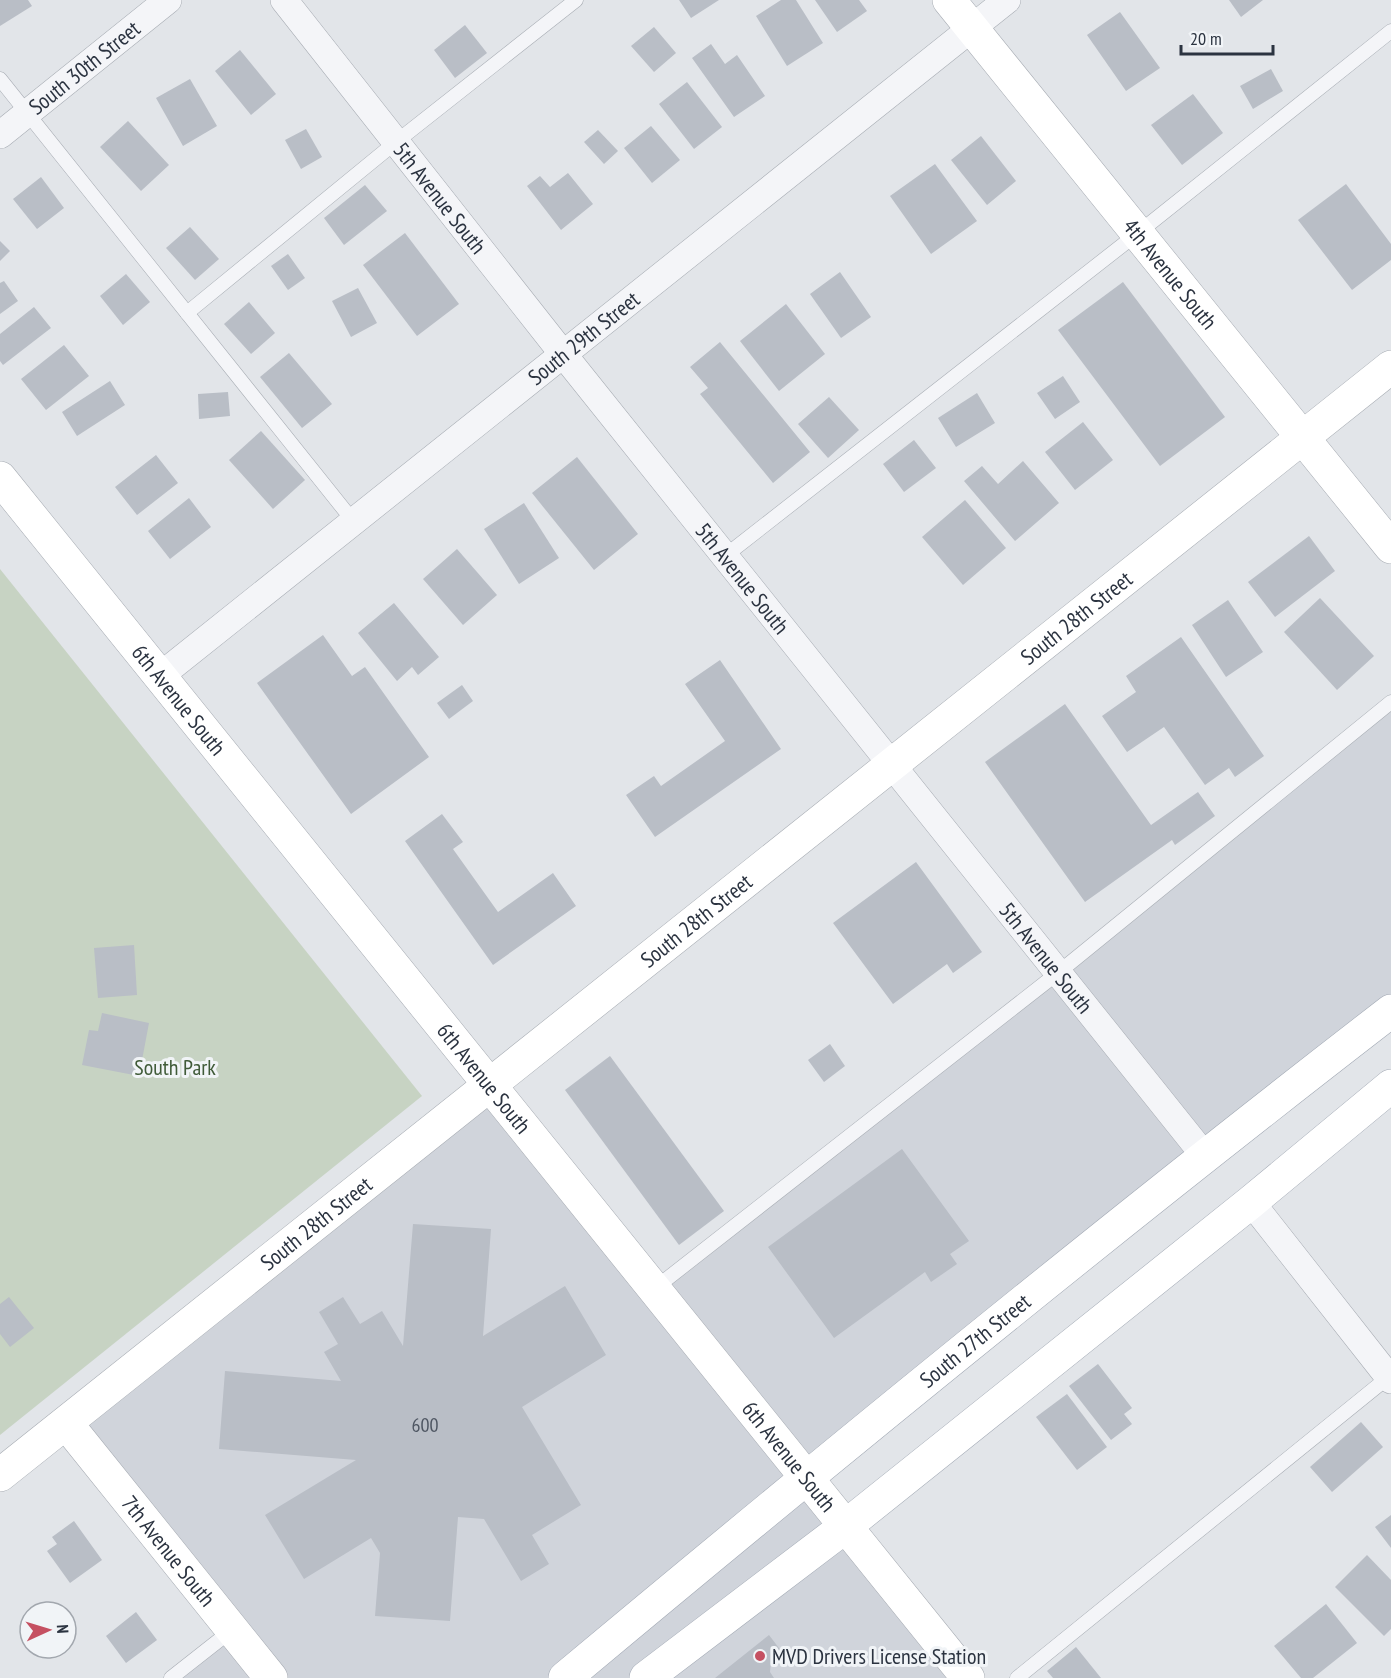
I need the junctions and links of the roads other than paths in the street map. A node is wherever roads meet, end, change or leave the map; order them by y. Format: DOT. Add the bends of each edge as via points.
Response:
graph roads {
  1 [pos="168,0"];
  2 [pos="284,0"];
  3 [pos="576,0"];
  4 [pos="949,0"];
  5 [pos="1007,0"];
  6 [pos="971,29"];
  7 [pos="1391,31"];
  8 [pos="0,79"];
  9 [pos="27,113"];
  10 [pos="0,135"];
  11 [pos="396,142"];
  12 [pos="1138,233"];
  13 [pos="187,313"];
  14 [pos="563,354"];
  15 [pos="1391,367"];
  16 [pos="1303,437"];
  17 [pos="0,478"];
  18 [pos="354,522"];
  19 [pos="1391,547"];
  20 [pos="725,556"];
  21 [pos="160,676"];
  22 [pos="1391,702"];
  23 [pos="892,764"];
  24 [pos="1059,972"];
  25 [pos="1391,1011"];
  26 [pos="490,1085"];
  27 [pos="1391,1086"];
  28 [pos="1204,1155"];
  29 [pos="1251,1202"];
  30 [pos="654,1289"];
  31 [pos="1390,1377"];
  32 [pos="66,1423"];
  33 [pos="0,1475"];
  34 [pos="806,1477"];
  35 [pos="846,1526"];
  36 [pos="232,1630"];
  37 [pos="171,1678"];
  38 [pos="271,1678"];
  39 [pos="565,1678"];
  40 [pos="646,1678"];
  41 [pos="968,1678"];
  42 [pos="1017,1678"];
  1 -- 9 [label="street, South 30th Street"];
  2 -- 11 [label="street, 5th Avenue South"];
  3 -- 11 [label="lane"];
  4 -- 6 [label="street, 4th Avenue South"];
  5 -- 6 [label="street, South 29th Street"];
  6 -- 12 [label="street, 4th Avenue South"];
  6 -- 14 [label="street, South 29th Street"];
  7 -- 12 [label="lane"];
  8 -- 9 [label="lane"];
  9 -- 10 [label="street, South 30th Street"];
  9 -- 13 [label="lane"];
  11 -- 13 [label="lane"];
  11 -- 14 [label="street, 5th Avenue South"];
  12 -- 16 [label="street, 4th Avenue South"];
  12 -- 20 [label="lane"];
  13 -- 18 [label="lane"];
  14 -- 18 [label="street, South 29th Street"];
  14 -- 20 [label="street, 5th Avenue South"];
  15 -- 16 [label="street, South 28th Street"];
  16 -- 19 [label="street, 4th Avenue South"];
  16 -- 23 [label="street, South 28th Street"];
  17 -- 21 [label="street, 6th Avenue South"];
  18 -- 21 [label="street, South 29th Street"];
  20 -- 23 [label="street, 5th Avenue South"];
  21 -- 26 [label="street, 6th Avenue South"];
  22 -- 24 [label="lane"];
  23 -- 24 [label="street, 5th Avenue South"];
  23 -- 26 [label="street, South 28th Street"];
  24 -- 28 [label="street, 5th Avenue South"];
  24 -- 30 [label="lane"];
  25 -- 28 [label="street, South 27th Street"];
  26 -- 30 [label="street, 6th Avenue South"];
  26 -- 32 [label="street, South 28th Street"];
  27 -- 29 [label="street"];
  28 -- 34 [label="street, South 27th Street"];
  29 -- 31 [label="street"];
  29 -- 35 [label="street"];
  30 -- 34 [label="street, 6th Avenue South"];
  31 -- 42 [label="lane"];
  32 -- 33 [label="street, South 28th Street"];
  32 -- 36 [label="street, 7th Avenue South"];
  34 -- 35 [label="street, 6th Avenue South"];
  34 -- 39 [label="street, South 27th Street"];
  35 -- 40 [label="street"];
  35 -- 41 [label="street, 6th Avenue South"];
  36 -- 37 [label="lane"];
  36 -- 38 [label="street, 7th Avenue South"];
}
